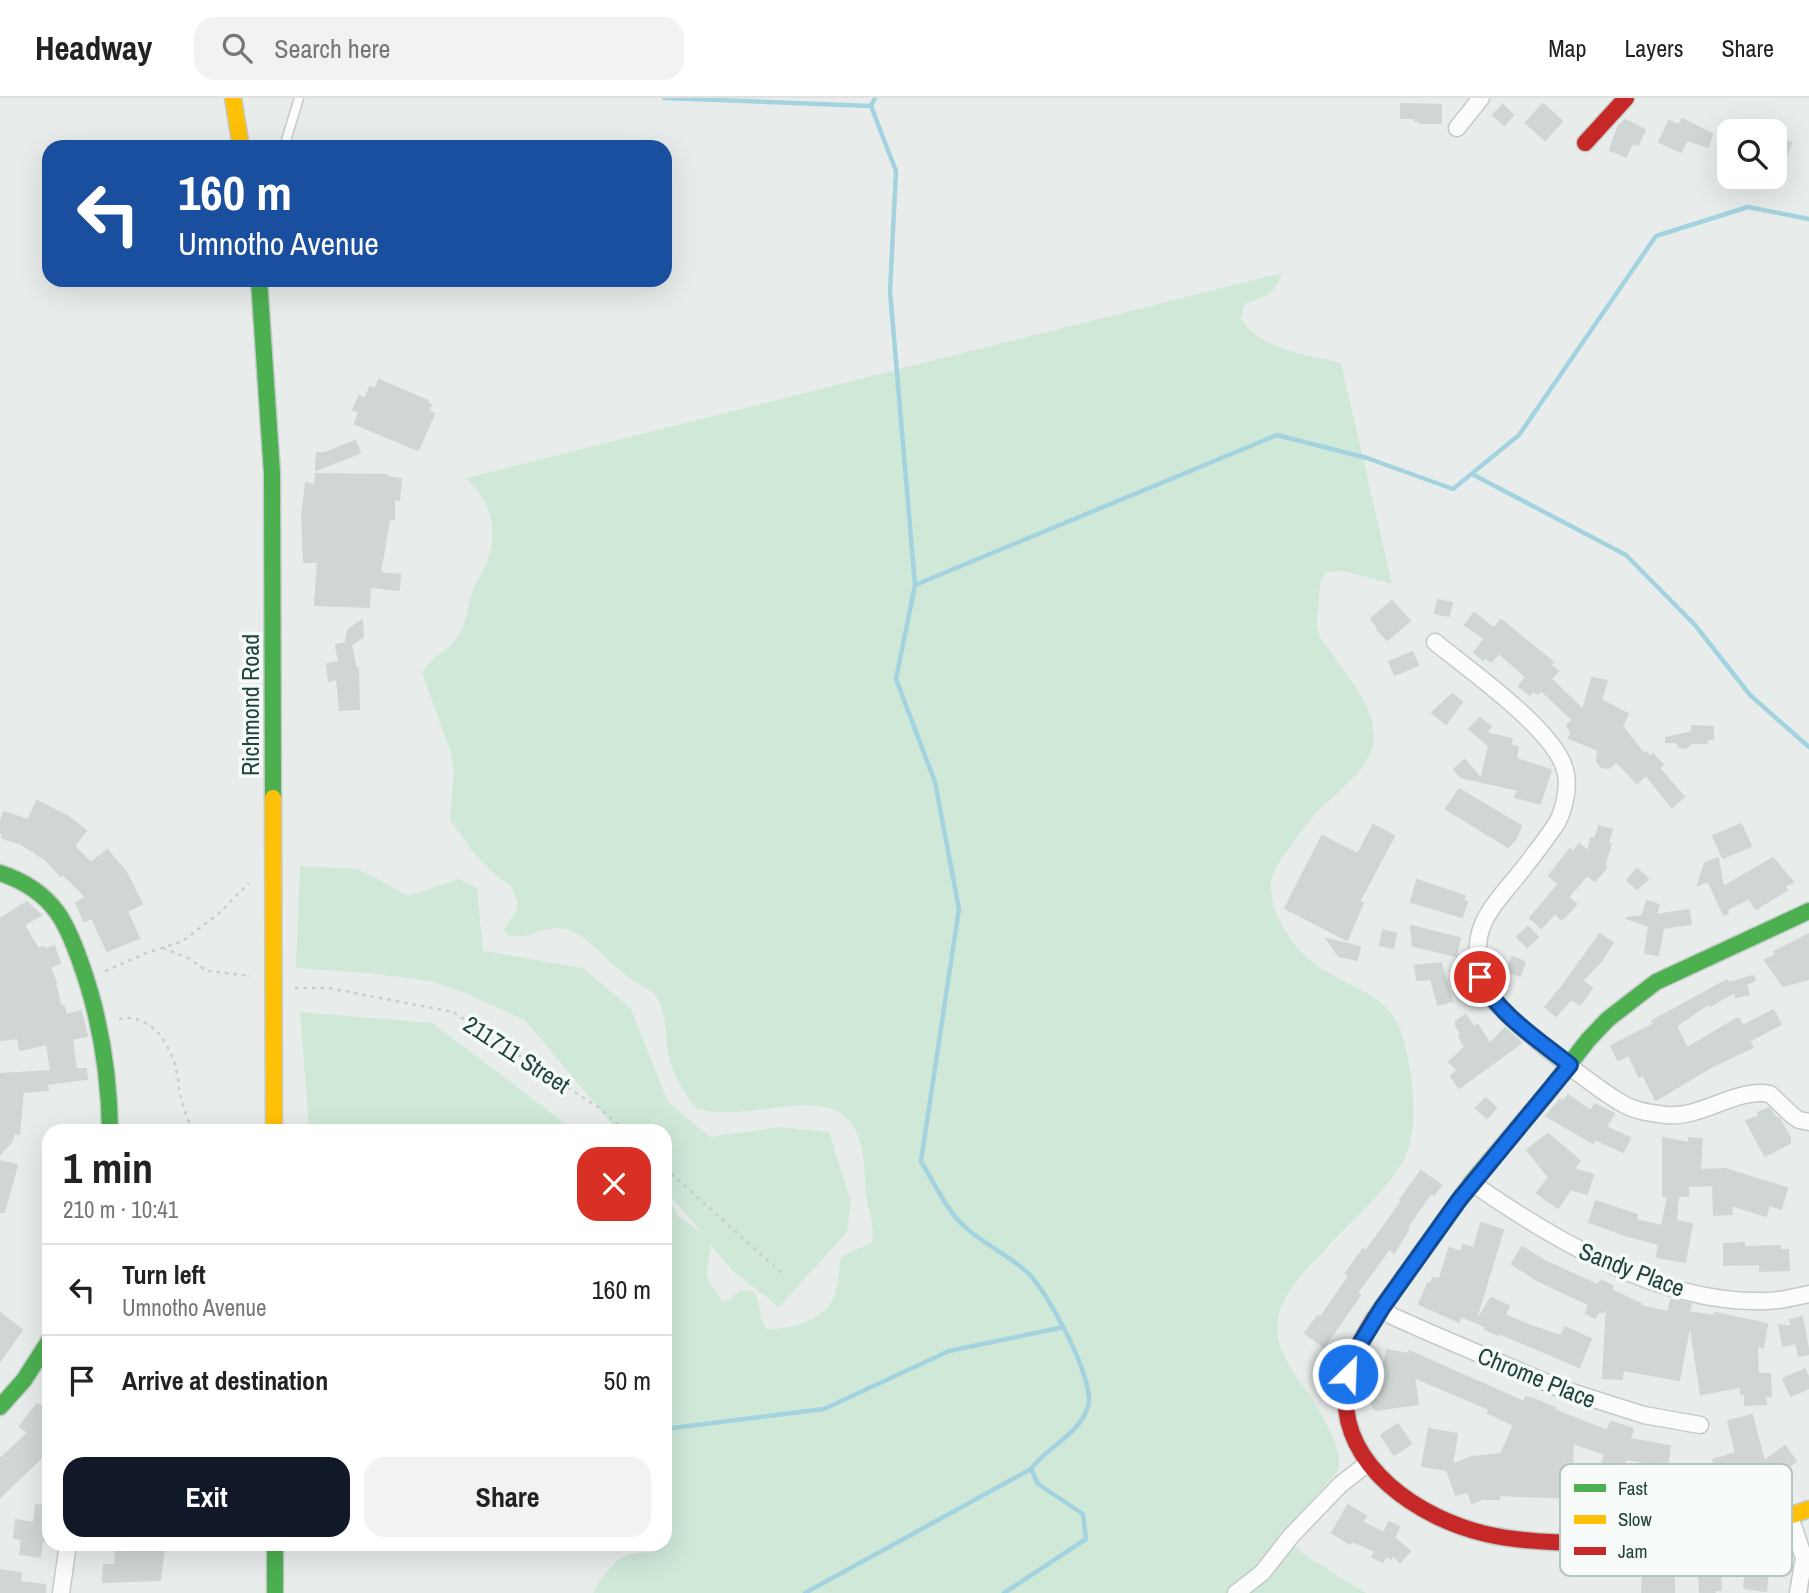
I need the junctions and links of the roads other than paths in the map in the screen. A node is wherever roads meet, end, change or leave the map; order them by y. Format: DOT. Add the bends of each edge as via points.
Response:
graph roads {
  1 [pos="233,98"];
  2 [pos="299,98"];
  3 [pos="1481,98"];
  4 [pos="1626,98"];
  5 [pos="1457,128"];
  6 [pos="240,140"];
  7 [pos="286,140"];
  8 [pos="1585,143"];
  9 [pos="260,287"];
  10 [pos="1435,642"];
  11 [pos="0,873"];
  12 [pos="1809,911"];
  13 [pos="1570,1065"];
  14 [pos="1809,1122"];
  15 [pos="110,1124"];
  16 [pos="274,1124"];
  17 [pos="1472,1183"];
  18 [pos="1809,1294"];
  19 [pos="1382,1308"];
  20 [pos="42,1352"];
  21 [pos="0,1407"];
  22 [pos="1700,1425"];
  23 [pos="1368,1463"];
  24 [pos="1809,1509"];
  25 [pos="1792,1516"];
  26 [pos="1792,1523"];
  27 [pos="1560,1540"];
  28 [pos="67,1551"];
  29 [pos="275,1551"];
  30 [pos="61,1593"];
  31 [pos="275,1593"];
  32 [pos="1236,1593"];
  33 [pos="1798,1593"];
  1 -- 6 [label="main road"];
  2 -- 7 [label="lane"];
  3 -- 5 [label="street"];
  4 -- 8 [label="main road"];
  9 -- 16 [label="main road, Richmond Road" via="272,473"];
  10 -- 13 [label="street" via="1549,740 1566,771 1557,823 1489,912 1479,935 1476,959 1491,998"];
  11 -- 15 [label="main road" via="45,898 58,914 87,979 104,1047"];
  12 -- 13 [label="main road" via="1656,982 1594,1033"];
  13 -- 14 [label="street" via="1642,1112 1671,1115 1764,1093 1799,1120"];
  13 -- 17 [label="main road"];
  17 -- 18 [label="street, Sandy Place" via="1576,1248 1632,1275 1697,1294 1753,1301"];
  17 -- 19 [label="main road"];
  19 -- 22 [label="street, Chrome Place" via="1559,1388 1644,1415"];
  19 -- 23 [label="main road" via="1352,1357 1346,1393 1348,1419"];
  20 -- 21 [label="main road"];
  23 -- 27 [label="main road" via="1396,1490 1433,1514 1485,1534"];
  23 -- 32 [label="street" via="1340,1485 1262,1573"];
  24 -- 25 [label="main road"];
  26 -- 33 [label="street" via="1804,1558"];
  28 -- 30 [label="street"];
  29 -- 31 [label="main road"];
}
